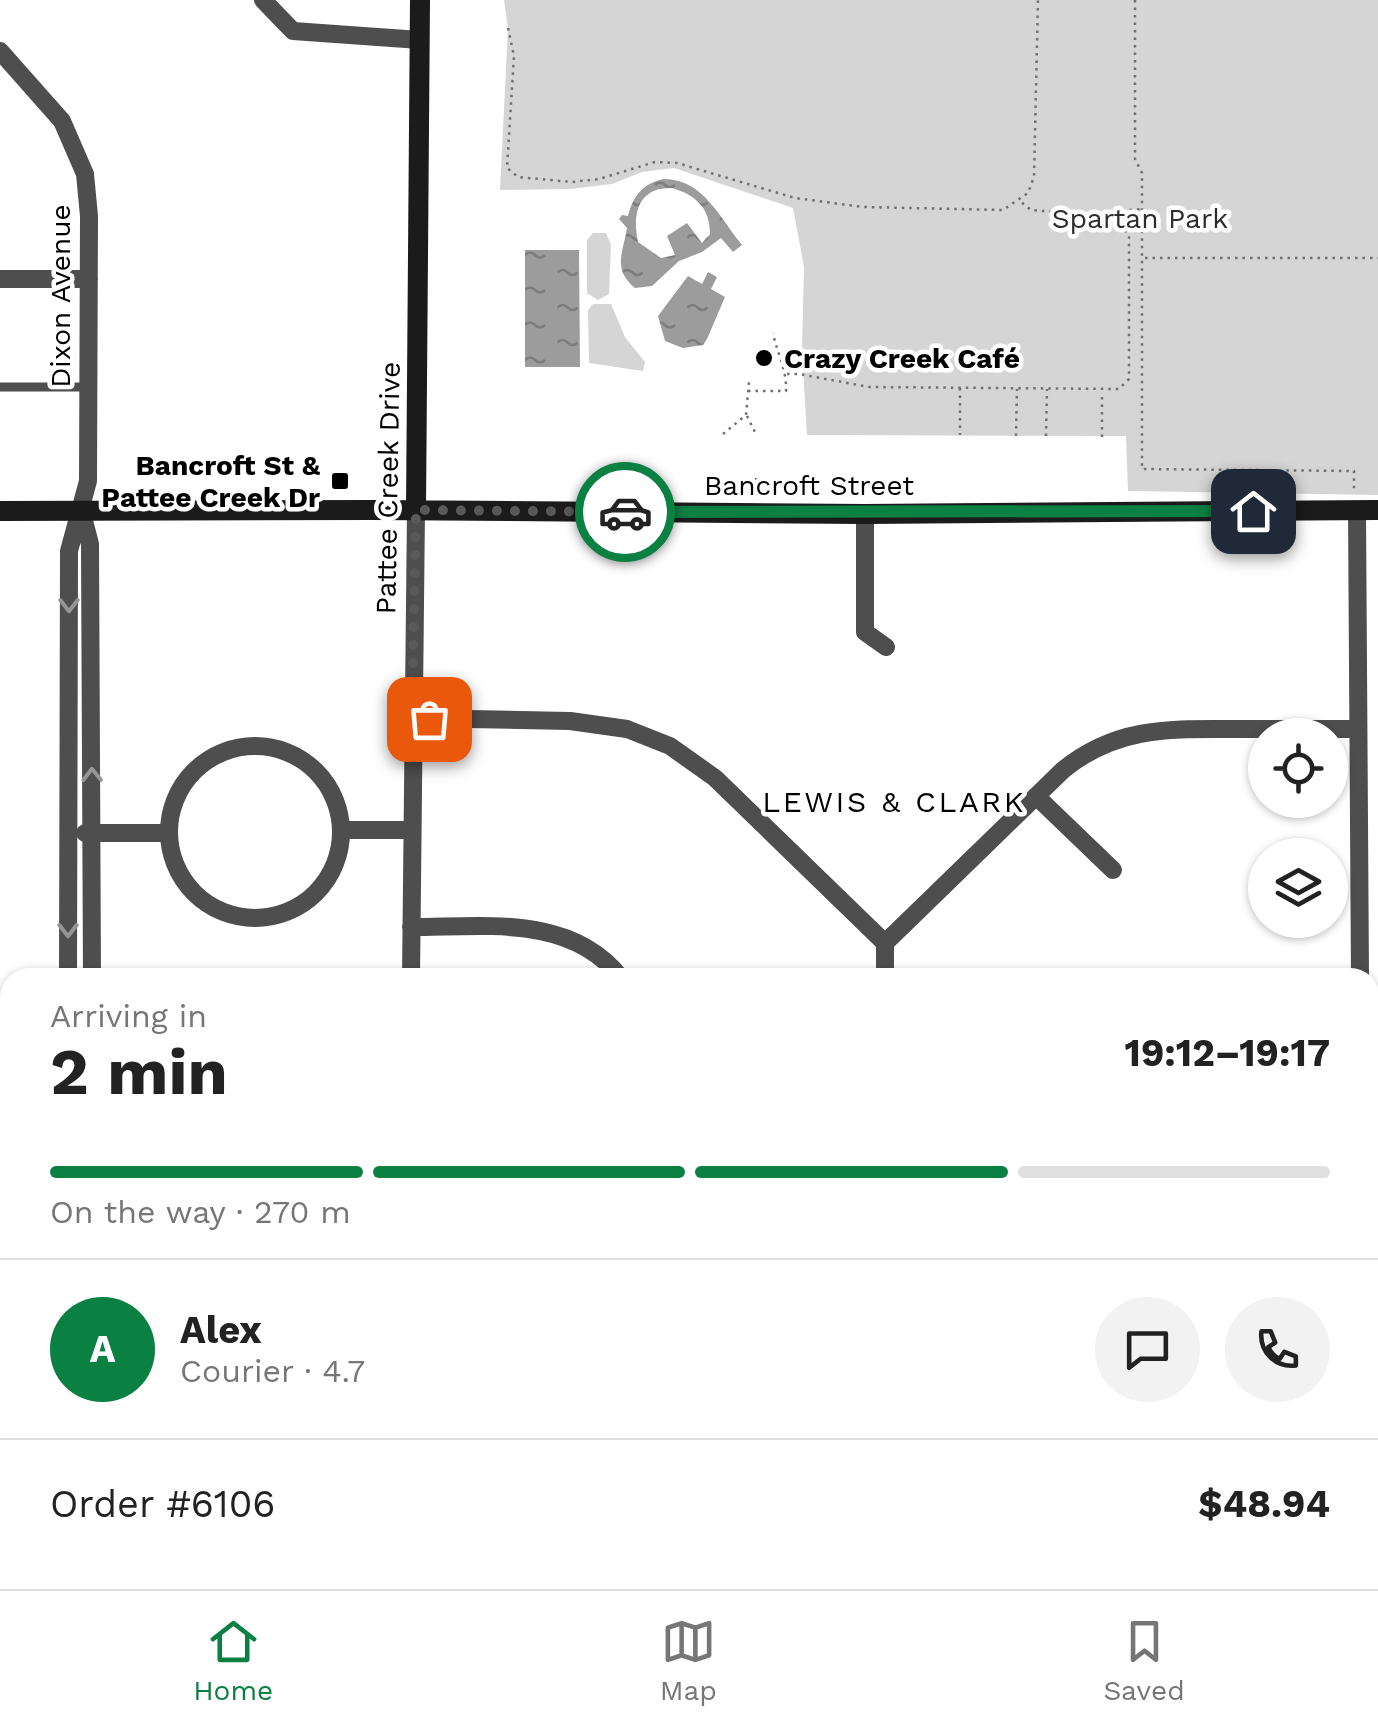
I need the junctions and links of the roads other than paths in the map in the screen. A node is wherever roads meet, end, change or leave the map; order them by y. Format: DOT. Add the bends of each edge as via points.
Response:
graph roads {
  1 [pos="263,0"];
  2 [pos="420,0"];
  3 [pos="420,40"];
  4 [pos="0,50"];
  5 [pos="0,279"];
  6 [pos="89,279"];
  7 [pos="0,387"];
  8 [pos="87,387"];
  9 [pos="1363,504"];
  10 [pos="81,509"];
  11 [pos="416,510"];
  12 [pos="0,511"];
  13 [pos="865,514"];
  14 [pos="886,647"];
  15 [pos="412,718"];
  16 [pos="1358,728"];
  17 [pos="1036,796"];
  18 [pos="1369,825"];
  19 [pos="342,830"];
  20 [pos="412,830"];
  21 [pos="92,833"];
  22 [pos="169,833"];
  23 [pos="68,834"];
  24 [pos="1113,870"];
  25 [pos="411,927"];
  26 [pos="885,943"];
  27 [pos="68,968"];
  28 [pos="92,968"];
  29 [pos="412,968"];
  30 [pos="614,968"];
  31 [pos="885,968"];
  32 [pos="1361,968"];
  1 -- 3 [label="street" via="293,32"];
  2 -- 3 [label="street, Pattee Creek Drive"];
  3 -- 11 [label="street, Pattee Creek Drive"];
  4 -- 6 [label="street, Dixon Avenue" via="62,121 85,174"];
  5 -- 6 [label="street"];
  6 -- 8 [label="street, Dixon Avenue"];
  7 -- 8 [label="lane"];
  8 -- 10 [label="street, Dixon Avenue" via="88,482"];
  9 -- 13 [label="street, Bancroft Street"];
  9 -- 16 [label="street"];
  10 -- 11 [label="street, Bancroft Street"];
  10 -- 12 [label="street, Bancroft Street"];
  21 -- 10 [label="street, Dixon Avenue, one-way" via="90,544"];
  10 -- 23 [label="street, Dixon Avenue, one-way" via="69,550"];
  11 -- 13 [label="street, Bancroft Street"];
  11 -- 15 [label="street, Pattee Creek Drive"];
  13 -- 14 [label="street" via="865,632"];
  15 -- 20 [label="street, Pattee Creek Drive"];
  15 -- 26 [label="street" via="570,721 627,729 670,746 715,778"];
  16 -- 17 [label="street" via="1155,729 1078,757"];
  16 -- 18 [label="street"];
  17 -- 24 [label="street"];
  17 -- 26 [label="street"];
  18 -- 32 [label="street"];
  19 -- 20 [label="street"];
  19 -- 22 [label="street" via="333,796 313,768 280,750 249,746 220,754 194,772 174,804"];
  19 -- 22 [label="street" via="334,866 319,891 287,912 258,919 222,912 196,896 178,870"];
  20 -- 25 [label="street, Pattee Creek Drive"];
  21 -- 22 [label="street"];
  21 -- 23 [label="street"];
  21 -- 28 [label="street, Dixon Avenue"];
  23 -- 27 [label="street, Dixon Avenue, one-way"];
  25 -- 29 [label="street, Pattee Creek Drive"];
  25 -- 30 [label="street" via="550,930"];
  26 -- 31 [label="street"];
}
